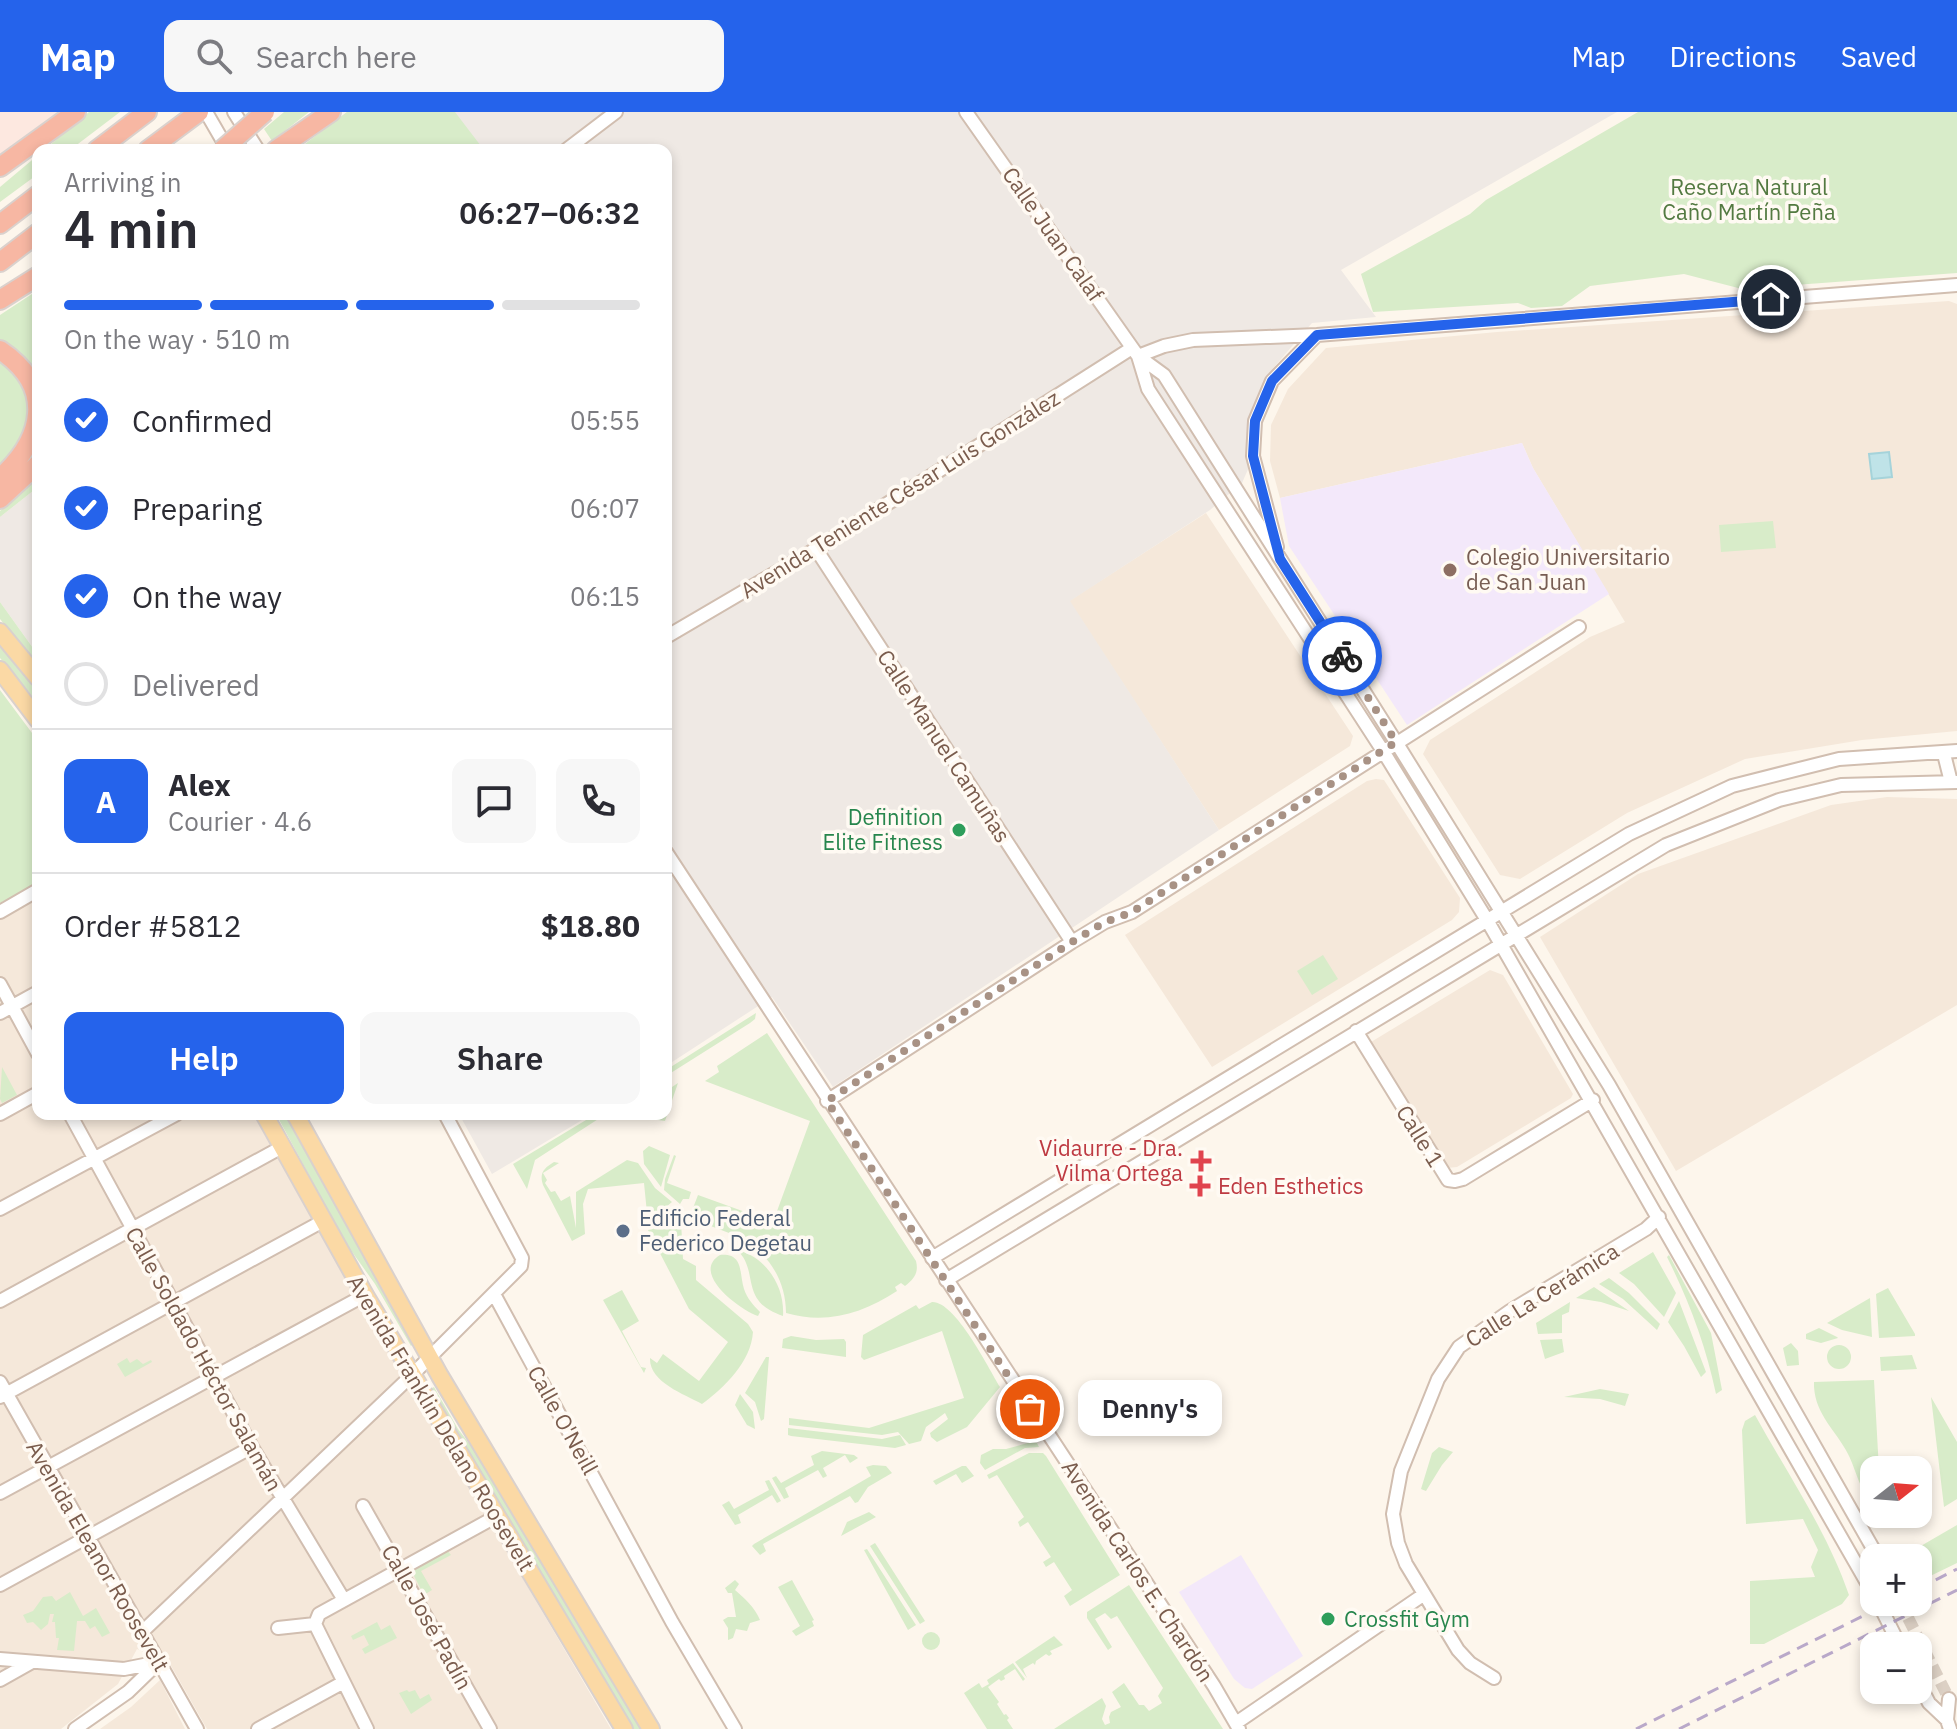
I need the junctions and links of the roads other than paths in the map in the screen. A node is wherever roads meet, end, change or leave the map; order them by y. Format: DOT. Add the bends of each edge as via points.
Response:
graph roads {
  1 [pos="76,112"];
  2 [pos="199,112"];
  3 [pos="206,112"];
  4 [pos="234,112"];
  5 [pos="265,112"];
  6 [pos="616,112"];
  7 [pos="966,112"];
  8 [pos="143,115"];
  9 [pos="322,115"];
  10 [pos="38,141"];
  11 [pos="34,144"];
  12 [pos="35,144"];
  13 [pos="105,144"];
  14 [pos="156,144"];
  15 [pos="222,144"];
  16 [pos="231,144"];
  17 [pos="254,144"];
  18 [pos="284,144"];
  19 [pos="574,144"];
  20 [pos="32,145"];
  21 [pos="32,147"];
  22 [pos="0,167"];
  23 [pos="0,178"];
  24 [pos="32,200"];
  25 [pos="0,224"];
  26 [pos="32,238"];
  27 [pos="0,262"];
  28 [pos="32,280"];
  29 [pos="1957,285"];
  30 [pos="0,300"];
  31 [pos="1317,335"];
  32 [pos="0,350"];
  33 [pos="1135,352"];
  34 [pos="32,388"];
  35 [pos="32,436"];
  36 [pos="32,470"];
  37 [pos="0,478"];
  38 [pos="0,499"];
  39 [pos="816,549"];
  40 [pos="1280,559"];
  41 [pos="1579,627"];
  42 [pos="0,632"];
  43 [pos="672,633"];
  44 [pos="0,670"];
  45 [pos="32,671"];
  46 [pos="32,712"];
  47 [pos="1396,742"];
  48 [pos="1383,751"];
  49 [pos="1951,753"];
  50 [pos="1803,768"];
  51 [pos="1954,782"];
  52 [pos="1810,792"];
  53 [pos="1612,844"];
  54 [pos="672,861"];
  55 [pos="1627,868"];
  56 [pos="32,893"];
  57 [pos="1502,911"];
  58 [pos="0,912"];
  59 [pos="1487,920"];
  60 [pos="1516,935"];
  61 [pos="1072,942"];
  62 [pos="1500,944"];
  63 [pos="0,984"];
  64 [pos="32,995"];
  65 [pos="12,1006"];
  66 [pos="0,1013"];
  67 [pos="1356,1031"];
  68 [pos="32,1043"];
  69 [pos="32,1096"];
  70 [pos="1593,1100"];
  71 [pos="827,1101"];
  72 [pos="0,1114"];
  73 [pos="73,1120"];
  74 [pos="166,1120"];
  75 [pos="267,1120"];
  76 [pos="298,1120"];
  77 [pos="448,1120"];
  78 [pos="282,1147"];
  79 [pos="94,1159"];
  80 [pos="0,1209"];
  81 [pos="1659,1217"];
  82 [pos="323,1221"];
  83 [pos="133,1229"];
  84 [pos="932,1258"];
  85 [pos="946,1280"];
  86 [pos="494,1294"];
  87 [pos="365,1295"];
  88 [pos="0,1301"];
  89 [pos="173,1303"];
  90 [pos="430,1358"];
  91 [pos="412,1375"];
  92 [pos="214,1378"];
  93 [pos="2,1391"];
  94 [pos="252,1447"];
  95 [pos="47,1467"];
  96 [pos="0,1493"];
  97 [pos="282,1500"];
  98 [pos="363,1506"];
  99 [pos="497,1516"];
  100 [pos="86,1538"];
  101 [pos="1870,1544"];
  102 [pos="399,1569"];
  103 [pos="1860,1570"];
  104 [pos="0,1585"];
  105 [pos="1423,1595"];
  106 [pos="344,1600"];
  107 [pos="315,1624"];
  108 [pos="278,1628"];
  109 [pos="141,1633"];
  110 [pos="0,1659"];
  111 [pos="32,1662"];
  112 [pos="159,1662"];
  113 [pos="1494,1678"];
  114 [pos="0,1680"];
  115 [pos="342,1683"];
  116 [pos="1949,1699"];
  117 [pos="1930,1704"];
  118 [pos="1948,1725"];
  119 [pos="1238,1726"];
  120 [pos="75,1729"];
  121 [pos="197,1729"];
  122 [pos="258,1729"];
  123 [pos="367,1729"];
  124 [pos="490,1729"];
  125 [pos="624,1729"];
  126 [pos="651,1729"];
  127 [pos="735,1729"];
  1 -- 10 [label="highway"];
  2 -- 14 [label="highway"];
  3 -- 15 [label="street"];
  4 -- 17 [label="street"];
  5 -- 16 [label="highway, bridge"];
  6 -- 19 [label="street"];
  7 -- 33 [label="street, Calle Juan Calaf"];
  8 -- 13 [label="highway"];
  9 -- 18 [label="highway"];
  10 -- 11 [label="highway"];
  10 -- 12 [label="highway"];
  20 -- 22 [label="highway"];
  21 -- 23 [label="highway"];
  24 -- 25 [label="highway"];
  26 -- 27 [label="highway"];
  28 -- 30 [label="highway"];
  29 -- 31 [label="street, Avenida Teniente César Luis González"];
  31 -- 33 [label="street, Avenida Teniente César Luis González" via="1193,340"];
  31 -- 40 [label="street" via="1272,381 1255,421 1253,456"];
  32 -- 34 [label="highway" via="22,369"];
  33 -- 39 [label="street, Avenida Teniente César Luis González"];
  33 -- 40 [label="street" via="1164,375"];
  33 -- 48 [label="street" via="1148,389"];
  35 -- 37 [label="highway"];
  36 -- 38 [label="highway"];
  39 -- 43 [label="street, Avenida Teniente César Luis González"];
  39 -- 61 [label="street, Calle Manuel Camuñas"];
  40 -- 47 [label="street"];
  41 -- 47 [label="street"];
  42 -- 45 [label="main road"];
  44 -- 46 [label="main road"];
  47 -- 48 [label="street"];
  47 -- 57 [label="street"];
  48 -- 59 [label="street"];
  48 -- 61 [label="street" via="1132,912"];
  49 -- 50 [label="street" via="1839,759"];
  49 -- 51 [label="street"];
  50 -- 52 [label="street"];
  50 -- 53 [label="street" via="1732,786"];
  51 -- 52 [label="street" via="1841,785"];
  52 -- 55 [label="street" via="1666,845"];
  53 -- 55 [label="street"];
  53 -- 57 [label="street"];
  54 -- 71 [label="street, Avenida Carlos E. Chardón"];
  55 -- 60 [label="street"];
  56 -- 58 [label="street"];
  57 -- 59 [label="street"];
  57 -- 60 [label="street"];
  59 -- 62 [label="street"];
  59 -- 84 [label="street"];
  60 -- 62 [label="street"];
  60 -- 101 [label="street" via="1609,1085"];
  61 -- 71 [label="street"];
  62 -- 67 [label="street"];
  62 -- 70 [label="street"];
  63 -- 65 [label="street"];
  64 -- 65 [label="street"];
  65 -- 66 [label="street"];
  65 -- 68 [label="street"];
  67 -- 70 [label="street, Calle 1" via="1448,1180 1463,1179"];
  67 -- 85 [label="street"];
  69 -- 72 [label="street"];
  70 -- 81 [label="street"];
  71 -- 84 [label="street, Avenida Carlos E. Chardón"];
  73 -- 79 [label="street, Calle Soldado Héctor Salamán"];
  74 -- 79 [label="street"];
  75 -- 78 [label="main road, Avenida Franklin Delano Roosevelt"];
  76 -- 90 [label="main road, Avenida Franklin Delano Roosevelt"];
  77 -- 86 [label="street" via="523,1262"];
  78 -- 82 [label="main road, Avenida Franklin Delano Roosevelt"];
  78 -- 83 [label="street"];
  79 -- 80 [label="street"];
  79 -- 83 [label="street, Calle Soldado Héctor Salamán"];
  81 -- 103 [label="street"];
  81 -- 105 [label="street, Calle La Cerámica" via="1466,1341 1445,1367 1401,1471 1394,1503 1398,1543"];
  82 -- 87 [label="main road, Avenida Franklin Delano Roosevelt"];
  82 -- 89 [label="street"];
  83 -- 88 [label="street"];
  83 -- 89 [label="street, Calle Soldado Héctor Salamán"];
  84 -- 85 [label="street, Avenida Carlos E. Chardón"];
  85 -- 119 [label="street, Avenida Carlos E. Chardón"];
  86 -- 90 [label="street"];
  86 -- 127 [label="street, Calle O'Neill"];
  87 -- 91 [label="main road, Avenida Franklin Delano Roosevelt"];
  87 -- 92 [label="street"];
  89 -- 92 [label="street, Calle Soldado Héctor Salamán"];
  89 -- 93 [label="street"];
  90 -- 91 [label="street"];
  90 -- 126 [label="main road, Avenida Franklin Delano Roosevelt"];
  91 -- 97 [label="street"];
  91 -- 99 [label="main road, Avenida Franklin Delano Roosevelt"];
  92 -- 94 [label="street, Calle Soldado Héctor Salamán"];
  92 -- 95 [label="street"];
  93 -- 95 [label="street, Avenida Eleanor Roosevelt"];
  94 -- 97 [label="street, Calle Soldado Héctor Salamán"];
  94 -- 100 [label="street"];
  95 -- 96 [label="street"];
  95 -- 100 [label="street, Avenida Eleanor Roosevelt"];
  97 -- 106 [label="street, Calle Soldado Héctor Salamán"];
  97 -- 109 [label="street"];
  98 -- 102 [label="street, Calle José Padín"];
  99 -- 102 [label="street"];
  99 -- 125 [label="main road, Avenida Franklin Delano Roosevelt"];
  100 -- 104 [label="street"];
  100 -- 109 [label="street, Avenida Eleanor Roosevelt"];
  102 -- 106 [label="street"];
  102 -- 124 [label="street, Calle José Padín"];
  105 -- 113 [label="street, Calle La Cerámica" via="1458,1650"];
  105 -- 119 [label="street"];
  106 -- 107 [label="street" via="319,1614"];
  107 -- 108 [label="street"];
  107 -- 115 [label="street"];
  109 -- 112 [label="street, Avenida Eleanor Roosevelt"];
  110 -- 111 [label="street"];
  111 -- 112 [label="street" via="124,1669"];
  111 -- 114 [label="street"];
  112 -- 120 [label="street" via="128,1692"];
  112 -- 121 [label="street, Avenida Eleanor Roosevelt"];
  115 -- 122 [label="street"];
  115 -- 123 [label="street"];
  116 -- 118 [label="street"];
  117 -- 118 [label="street"];
}
